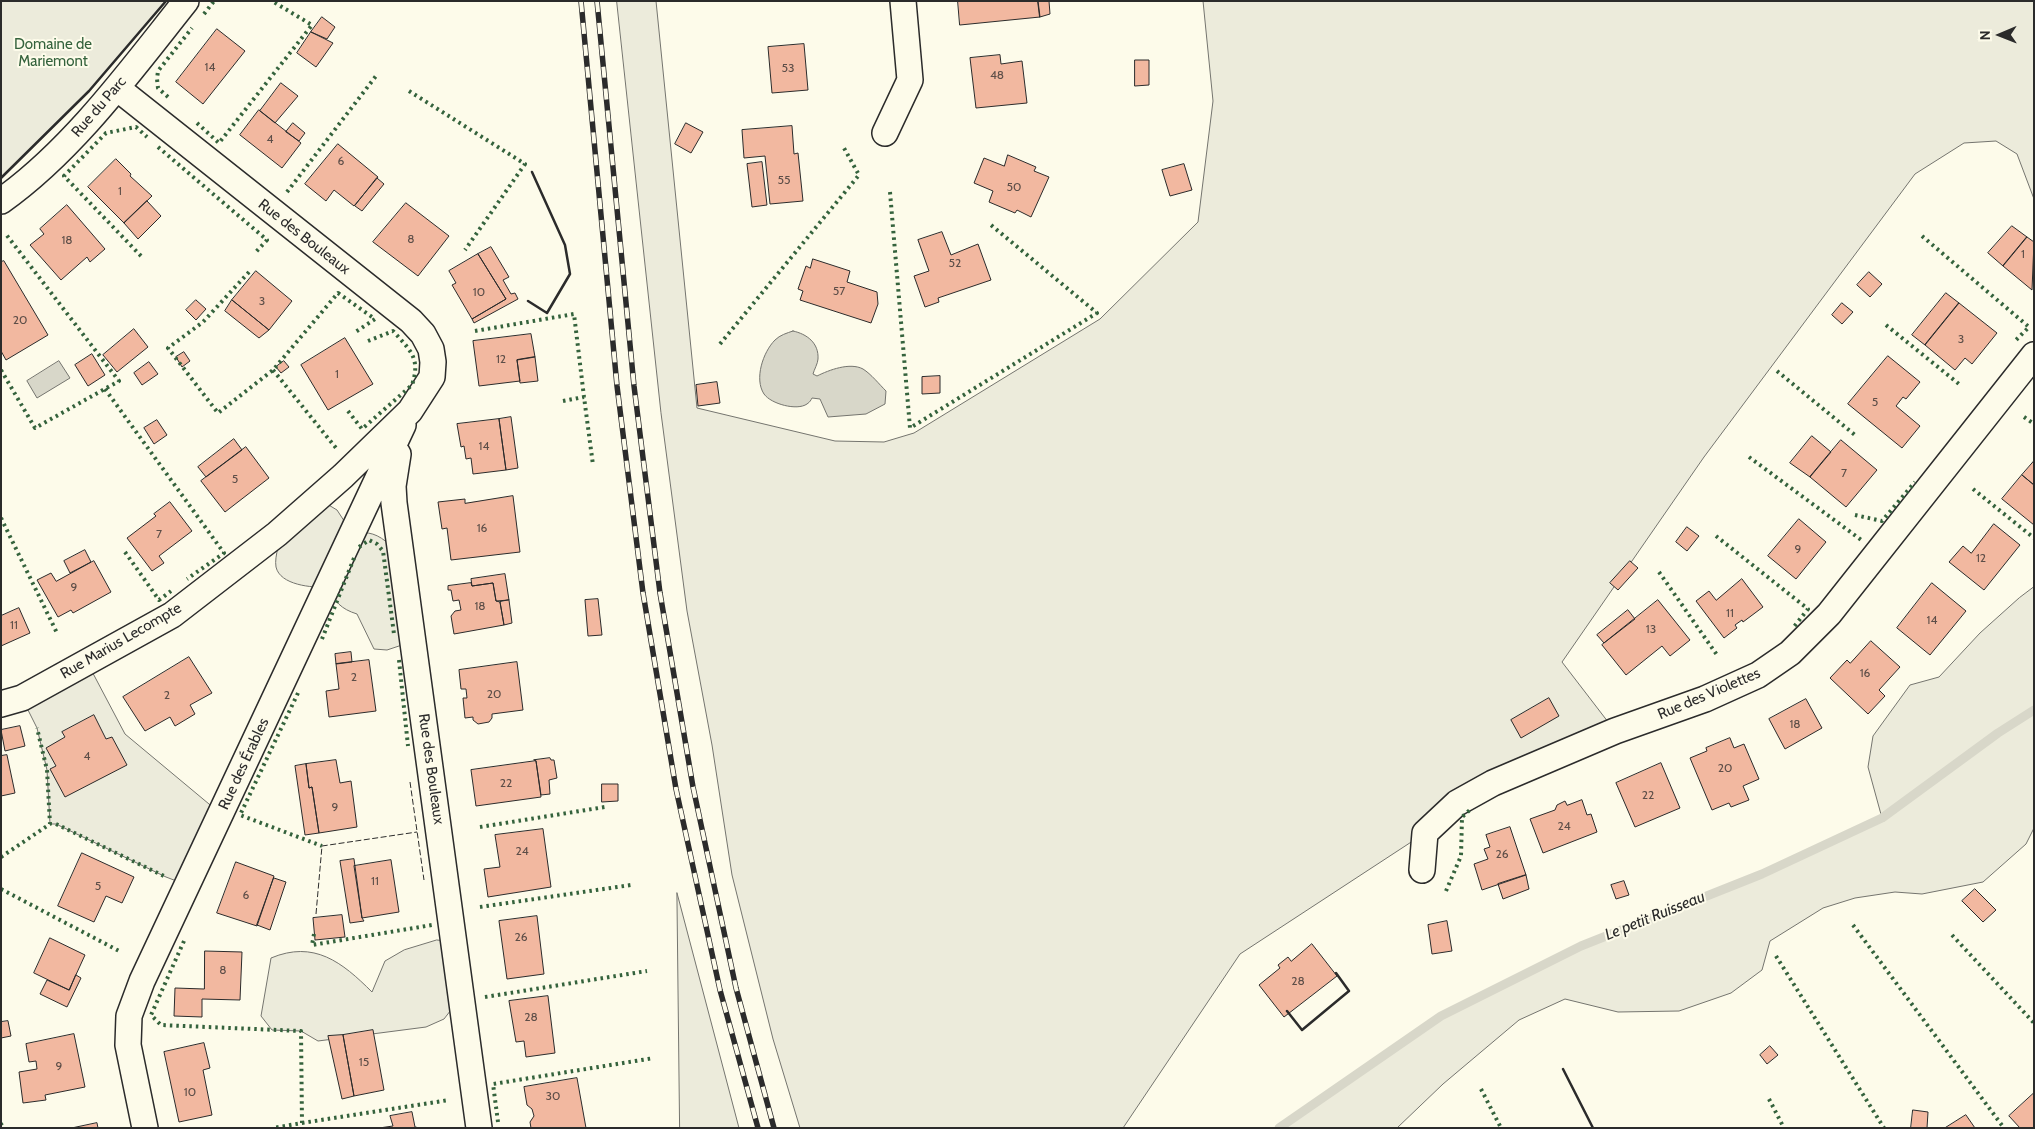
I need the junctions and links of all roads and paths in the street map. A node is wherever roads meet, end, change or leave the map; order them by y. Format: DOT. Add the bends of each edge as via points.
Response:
graph roads {
  1 [pos="186,1"];
  2 [pos="903,1"];
  3 [pos="117,88"];
  4 [pos="885,133"];
  5 [pos="1,201"];
  6 [pos="2034,355"];
  7 [pos="410,411"];
  8 [pos="327,490"];
  9 [pos="1,704"];
  10 [pos="1422,870"];
  11 [pos="145,1128"];
  12 [pos="479,1128"];
  1 -- 3 [label="street, Rue du Parc"];
  2 -- 4 [label="street" via="910,80"];
  3 -- 5 [label="street, Rue du Parc" via="47,164"];
  3 -- 7 [label="street, Rue des Bouleaux" via="411,321 423,334 431,349 432,377"];
  6 -- 10 [label="street, Rue des Violettes" via="1829,614 1790,653 1758,675 1705,699 1615,731 1493,783 1456,803 1425,833"];
  7 -- 8 [label="street, Rue des Bouleaux"];
  7 -- 11 [label="street, Rue des Érables" via="146,972 129,1016 128,1045"];
  7 -- 12 [label="street, Rue des Bouleaux" via="395,469 394,503"];
  8 -- 9 [label="street, Rue Marius Lecompte" via="277,534 172,615 22,698"];
}
